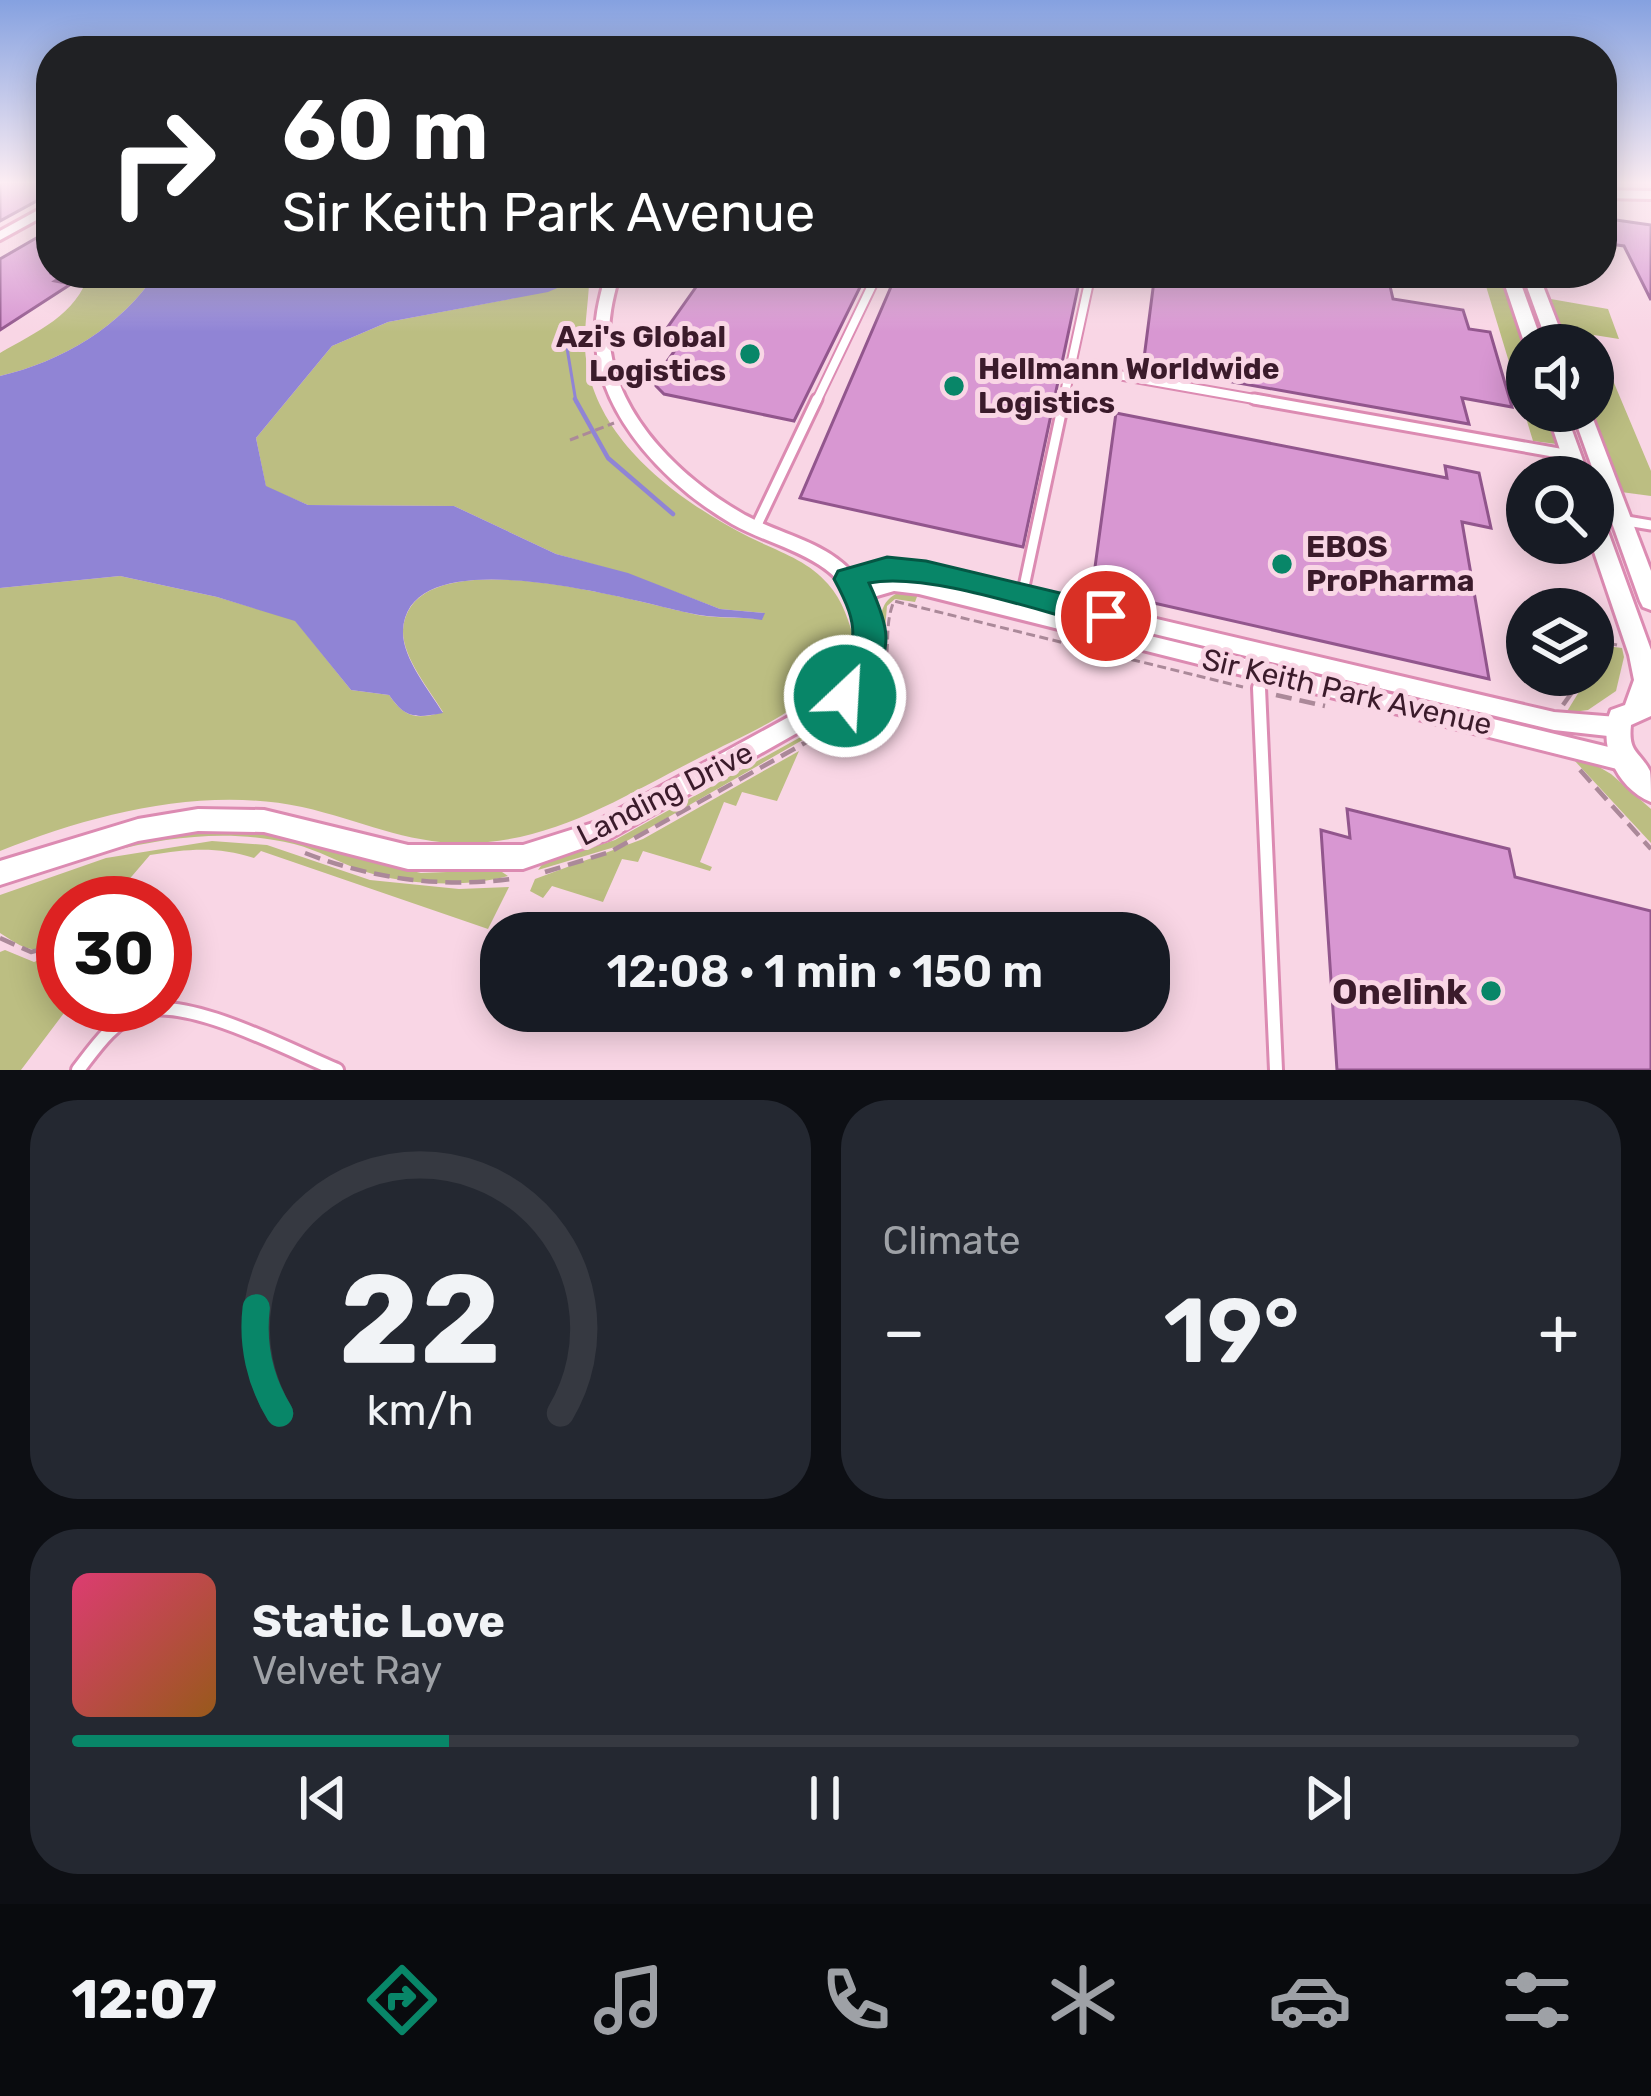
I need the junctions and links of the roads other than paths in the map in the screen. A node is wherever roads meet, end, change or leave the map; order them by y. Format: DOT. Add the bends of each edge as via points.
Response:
graph roads {
  1 [pos="610,288"];
  2 [pos="871,288"];
  3 [pos="1088,288"];
  4 [pos="1514,288"];
  5 [pos="1536,288"];
  6 [pos="1527,324"];
  7 [pos="1549,324"];
  8 [pos="1073,367"];
  9 [pos="1563,432"];
  10 [pos="1589,432"];
  11 [pos="1571,455"];
  12 [pos="1621,520"];
  13 [pos="1651,526"];
  14 [pos="756,527"];
  15 [pos="1609,564"];
  16 [pos="854,586"];
  17 [pos="1022,596"];
  18 [pos="1651,601"];
  19 [pos="1259,681"];
  20 [pos="1643,707"];
  21 [pos="1617,727"];
  22 [pos="1625,761"];
  23 [pos="1651,790"];
  24 [pos="0,873"];
  25 [pos="77,1070"];
  26 [pos="337,1070"];
  27 [pos="1276,1070"];
  1 -- 14 [label="street" via="601,332 606,373 634,428 668,466"];
  2 -- 14 [label="lane"];
  3 -- 8 [label="lane"];
  4 -- 6 [label="street"];
  5 -- 7 [label="street"];
  8 -- 11 [label="lane"];
  8 -- 17 [label="lane"];
  9 -- 11 [label="street"];
  10 -- 12 [label="street"];
  12 -- 13 [label="lane"];
  12 -- 18 [label="street"];
  14 -- 16 [label="street" via="824,559"];
  15 -- 20 [label="street" via="1646,680"];
  16 -- 17 [label="street, Sir Keith Park Avenue" via="887,568"];
  16 -- 19 [label="street, Sir Keith Park Avenue" via="919,587"];
  16 -- 24 [label="street, Landing Drive" via="871,638 845,696 573,842 523,857 408,857 264,821 198,820"];
  17 -- 21 [label="street, Sir Keith Park Avenue" via="1554,722"];
  19 -- 22 [label="street, Sir Keith Park Avenue"];
  19 -- 27 [label="lane"];
  20 -- 21 [label="street"];
  21 -- 22 [label="street"];
  22 -- 23 [label="street"];
  25 -- 26 [label="lane" via="117,1025 147,1009 236,1030"];
}
